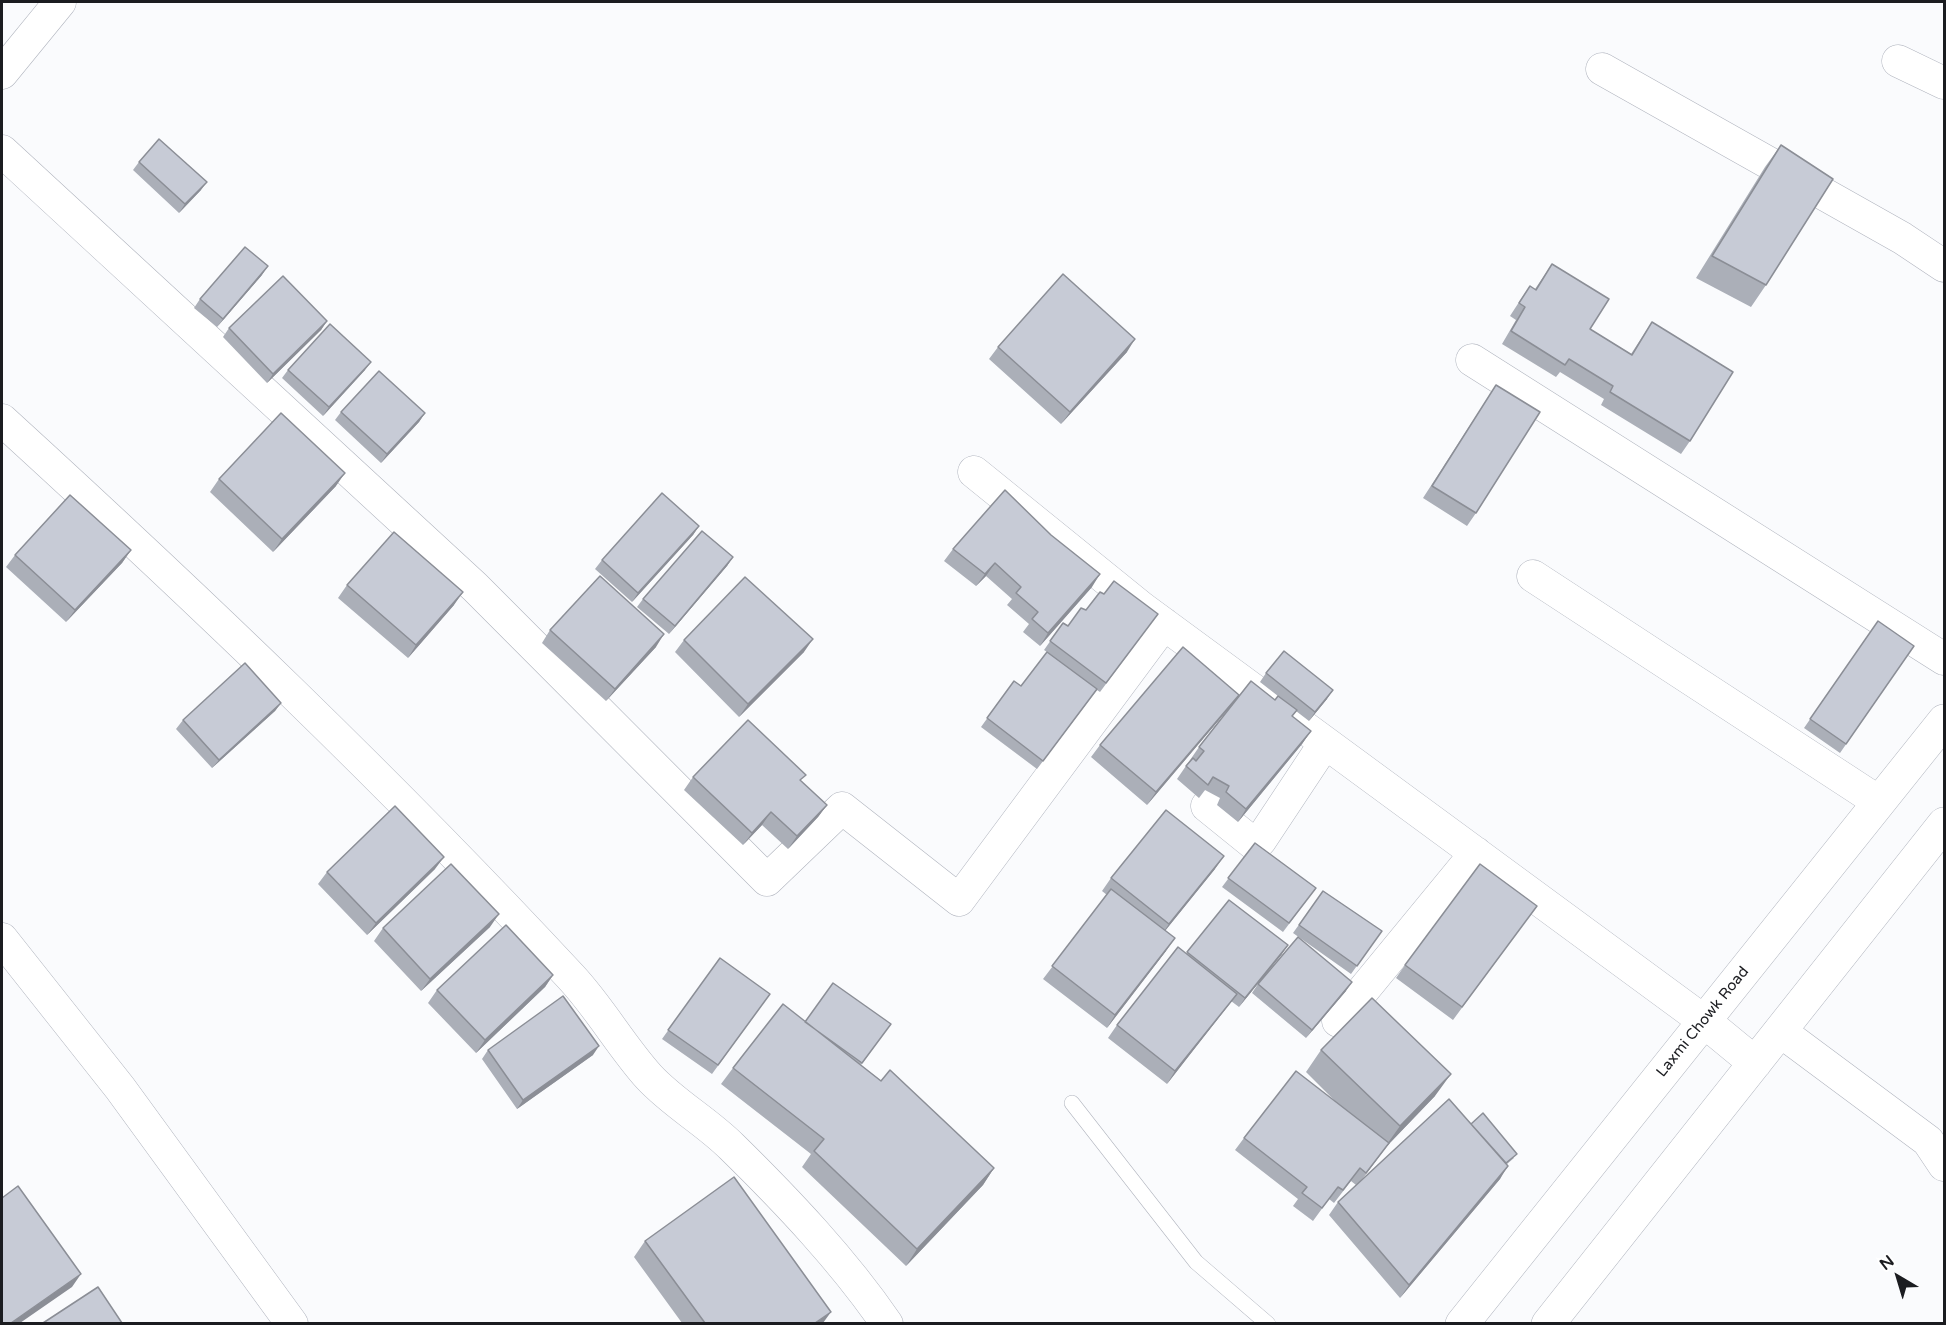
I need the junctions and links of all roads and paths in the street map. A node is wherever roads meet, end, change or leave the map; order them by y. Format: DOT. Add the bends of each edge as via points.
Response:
graph roads {
  1 [pos="60,2"];
  2 [pos="1898,61"];
  3 [pos="1602,69"];
  4 [pos="2,73"];
  5 [pos="1944,83"];
  6 [pos="2,151"];
  7 [pos="1944,266"];
  8 [pos="1472,360"];
  9 [pos="2,420"];
  10 [pos="974,472"];
  11 [pos="1533,576"];
  12 [pos="1164,624"];
  13 [pos="1944,659"];
  14 [pos="1944,721"];
  15 [pos="1325,743"];
  16 [pos="1879,802"];
  17 [pos="1207,806"];
  18 [pos="1941,836"];
  19 [pos="1476,853"];
  20 [pos="2,939"];
  21 [pos="1338,1021"];
  22 [pos="1704,1021"];
  23 [pos="1780,1031"];
  24 [pos="1755,1063"];
  25 [pos="1072,1103"];
  26 [pos="1944,1165"];
  27 [pos="292,1323"];
  28 [pos="887,1323"];
  29 [pos="1268,1323"];
  30 [pos="1462,1323"];
  31 [pos="1548,1323"];
  1 -- 4 [label="street"];
  2 -- 5 [label="street"];
  3 -- 7 [label="street" via="1902,238"];
  6 -- 12 [label="street" via="475,587 767,880 842,808 959,900"];
  8 -- 13 [label="street"];
  9 -- 28 [label="street" via="374,771 574,980 664,1093 722,1137 764,1180 847,1270"];
  10 -- 12 [label="street"];
  11 -- 16 [label="street"];
  12 -- 15 [label="street"];
  14 -- 16 [label="main road, Laxmi Chowk Road"];
  15 -- 17 [label="street" via="1260,841 1254,844"];
  15 -- 19 [label="street"];
  16 -- 22 [label="main road, Laxmi Chowk Road"];
  18 -- 23 [label="main road"];
  19 -- 21 [label="street"];
  19 -- 22 [label="street"];
  20 -- 27 [label="street" via="120,1088"];
  22 -- 24 [label="main road"];
  22 -- 30 [label="main road, Laxmi Chowk Road"];
  23 -- 24 [label="main road"];
  23 -- 26 [label="street" via="1928,1141"];
  24 -- 31 [label="main road"];
  25 -- 29 [label="lane" via="1196,1262"];
}
